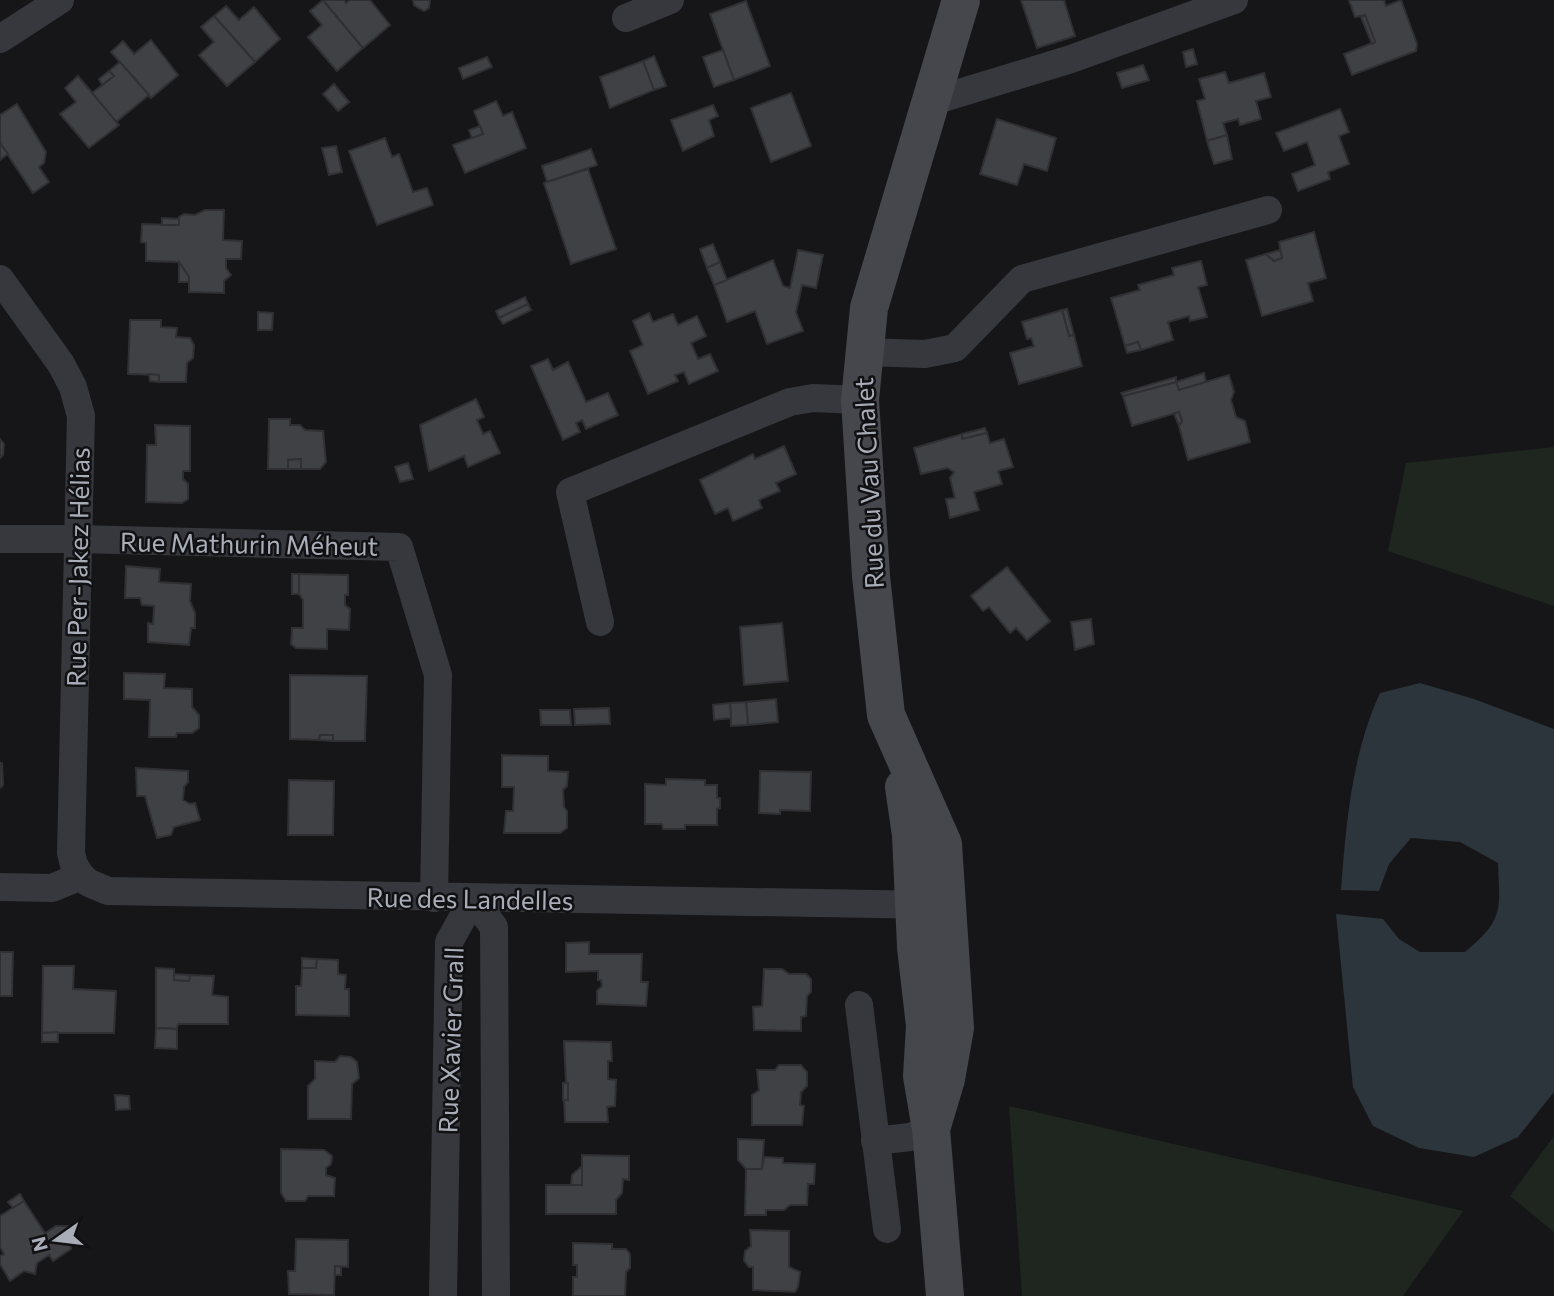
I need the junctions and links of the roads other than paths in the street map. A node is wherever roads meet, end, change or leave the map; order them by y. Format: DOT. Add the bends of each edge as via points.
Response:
graph roads {
  1 [pos="60,0"];
  2 [pos="670,0"];
  3 [pos="961,0"];
  4 [pos="1234,0"];
  5 [pos="626,18"];
  6 [pos="0,39"];
  7 [pos="930,102"];
  8 [pos="1268,210"];
  9 [pos="0,279"];
  10 [pos="864,352"];
  11 [pos="860,400"];
  12 [pos="0,539"];
  13 [pos="77,539"];
  14 [pos="600,622"];
  15 [pos="81,876"];
  16 [pos="0,887"];
  17 [pos="434,898"];
  18 [pos="472,898"];
  19 [pos="931,905"];
  20 [pos="859,1005"];
  21 [pos="931,1129"];
  22 [pos="876,1141"];
  23 [pos="887,1229"];
  24 [pos="443,1296"];
  25 [pos="496,1296"];
  26 [pos="945,1296"];
  1 -- 6 [label="street"];
  2 -- 5 [label="street"];
  3 -- 7 [label="street, Rue du Vau Chalet"];
  4 -- 7 [label="street" via="1071,59"];
  7 -- 10 [label="street, Rue du Vau Chalet" via="869,307"];
  8 -- 10 [label="street" via="1022,279 955,348 925,354"];
  9 -- 13 [label="street, Rue Per-Jakez Hélias" via="74,387 81,416"];
  10 -- 11 [label="street, Rue du Vau Chalet"];
  11 -- 14 [label="street" via="790,402 570,492"];
  11 -- 19 [label="street, Rue du Vau Chalet" via="871,576 886,715 943,844"];
  12 -- 13 [label="street"];
  13 -- 15 [label="street, Rue Per-Jakez Hélias" via="71,853"];
  13 -- 17 [label="street, Rue Mathurin Méheut" via="399,547 439,675"];
  15 -- 16 [label="street" via="52,888"];
  15 -- 17 [label="street, Rue des Landelles" via="108,891"];
  17 -- 18 [label="street, Rue des Landelles"];
  18 -- 19 [label="street, Rue des Landelles"];
  18 -- 24 [label="street, Rue Xavier Grall" via="449,942"];
  18 -- 25 [label="street, Rue Xavier Grall" via="494,927"];
  19 -- 21 [label="street, Rue du Vau Chalet" via="955,1028"];
  20 -- 22 [label="street"];
  21 -- 22 [label="street"];
  21 -- 26 [label="street, Rue du Vau Chalet"];
  22 -- 23 [label="street"];
}
